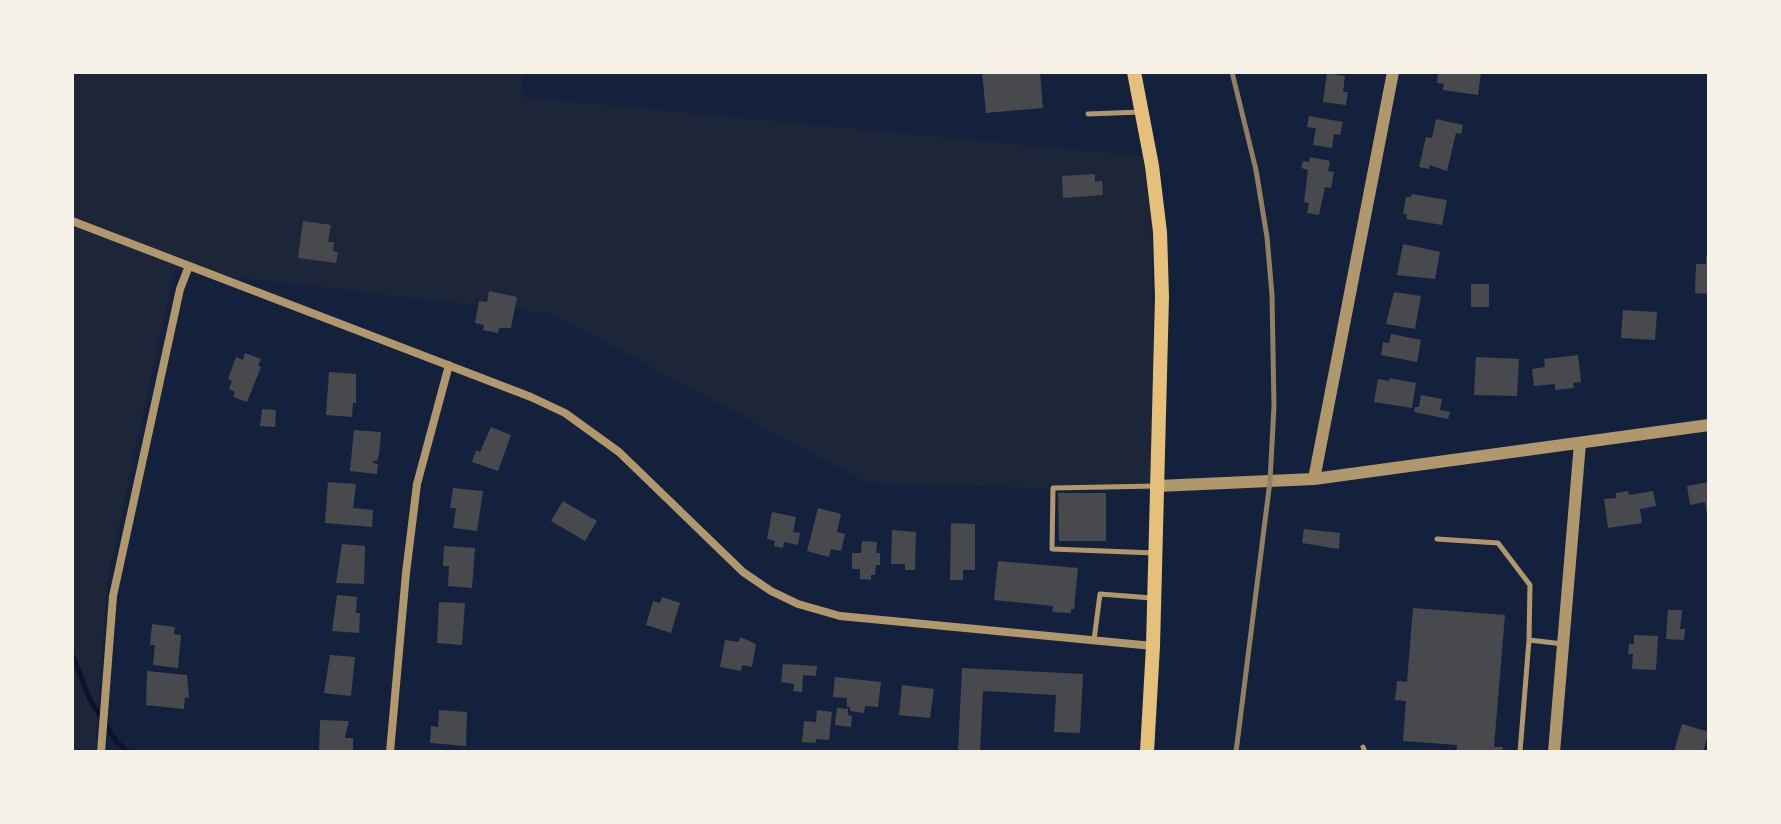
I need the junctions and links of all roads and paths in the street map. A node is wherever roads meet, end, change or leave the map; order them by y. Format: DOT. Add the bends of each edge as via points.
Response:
graph roads {
  1 [pos="1134,72"];
  2 [pos="1393,72"];
  3 [pos="1142,112"];
  4 [pos="1088,114"];
  5 [pos="72,221"];
  6 [pos="189,266"];
  7 [pos="449,365"];
  8 [pos="1709,425"];
  9 [pos="1580,443"];
  10 [pos="1314,479"];
  11 [pos="1158,486"];
  12 [pos="1437,539"];
  13 [pos="1156,553"];
  14 [pos="1154,598"];
  15 [pos="1094,640"];
  16 [pos="1529,640"];
  17 [pos="1563,644"];
  18 [pos="1153,646"];
  19 [pos="101,752"];
  20 [pos="390,752"];
  21 [pos="1147,752"];
  22 [pos="1520,752"];
  23 [pos="1554,752"];
  1 -- 3 [label="main road"];
  2 -- 10 [label="street"];
  3 -- 4 [label="lane"];
  3 -- 11 [label="main road" via="1161,245"];
  5 -- 6 [label="street"];
  6 -- 7 [label="street"];
  6 -- 19 [label="street" via="113,596"];
  7 -- 15 [label="street" via="565,413 619,452 743,572 798,604 840,616"];
  7 -- 20 [label="street" via="417,484"];
  8 -- 9 [label="street"];
  9 -- 10 [label="street"];
  9 -- 17 [label="street"];
  10 -- 11 [label="street"];
  11 -- 13 [label="main road"];
  11 -- 13 [label="lane" via="1053,488 1052,549"];
  12 -- 16 [label="lane" via="1498,543 1530,585"];
  13 -- 14 [label="main road"];
  14 -- 15 [label="lane" via="1100,594"];
  14 -- 18 [label="main road"];
  15 -- 18 [label="street"];
  16 -- 17 [label="lane"];
  16 -- 22 [label="lane"];
  17 -- 23 [label="street"];
  18 -- 21 [label="main road"];
}
